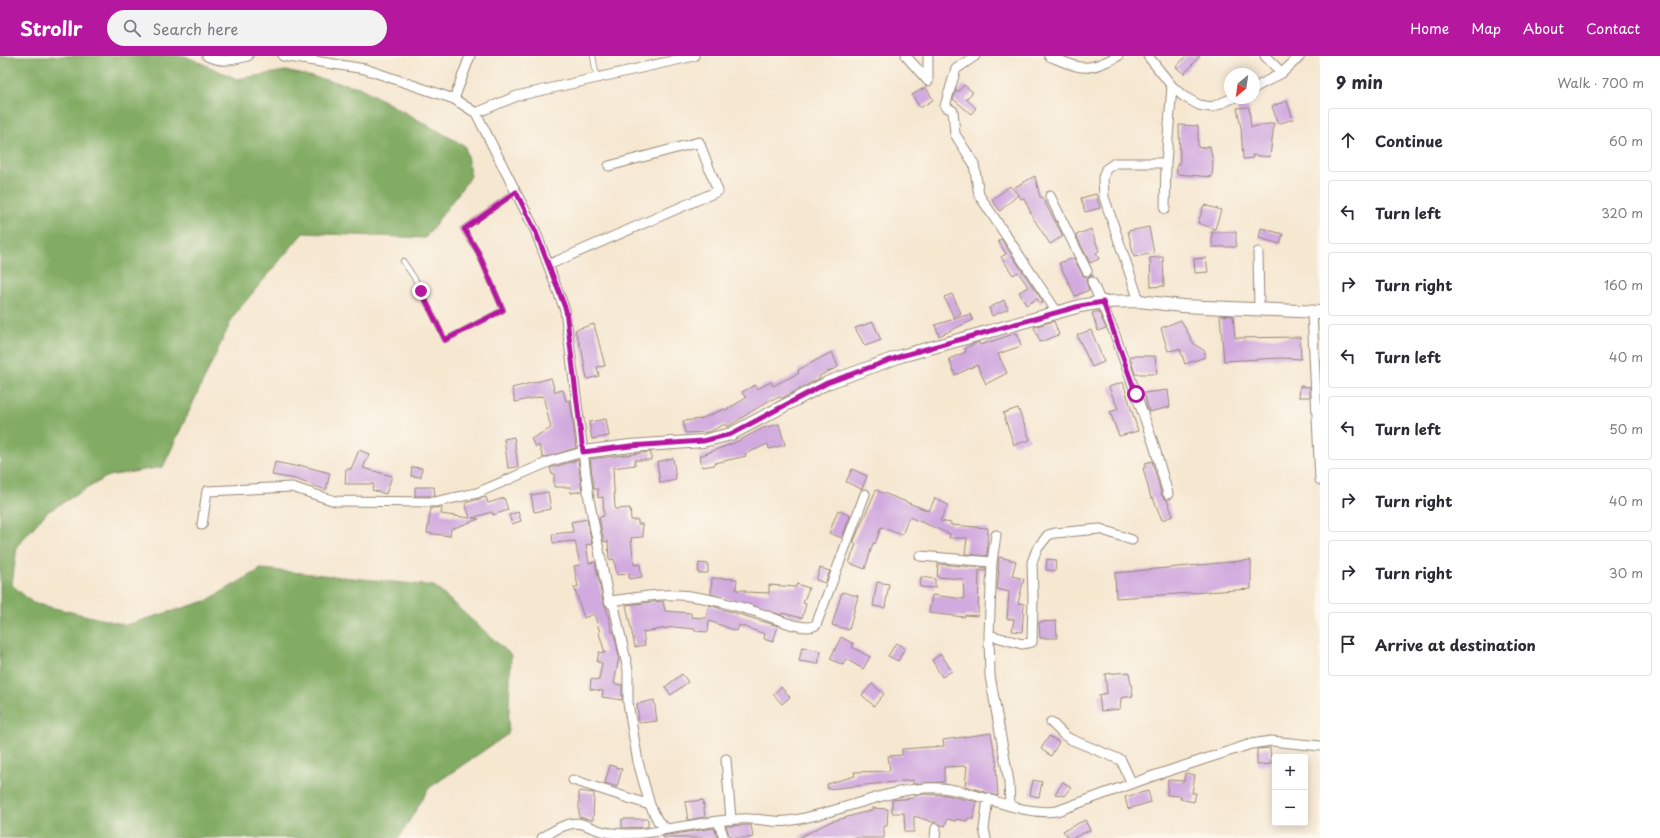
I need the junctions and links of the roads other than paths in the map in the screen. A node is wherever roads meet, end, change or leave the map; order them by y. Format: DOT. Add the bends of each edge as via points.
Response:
graph roads {
  1 [pos="207,56"];
  2 [pos="248,56"];
  3 [pos="282,56"];
  4 [pos="470,56"];
  5 [pos="593,56"];
  6 [pos="694,56"];
  7 [pos="906,56"];
  8 [pos="928,56"];
  9 [pos="975,56"];
  10 [pos="1049,56"];
  11 [pos="1118,56"];
  12 [pos="1148,56"];
  13 [pos="1265,56"];
  14 [pos="1300,56"];
  15 [pos="315,58"];
  16 [pos="679,58"];
  17 [pos="1282,73"];
  18 [pos="597,79"];
  19 [pos="1260,85"];
  20 [pos="1172,86"];
  21 [pos="454,99"];
  22 [pos="1224,102"];
  23 [pos="476,113"];
  24 [pos="1166,163"];
  25 [pos="609,166"];
  26 [pos="516,192"];
  27 [pos="1050,196"];
  28 [pos="1165,209"];
  29 [pos="1258,252"];
  30 [pos="403,261"];
  31 [pos="548,265"];
  32 [pos="1088,271"];
  33 [pos="1092,282"];
  34 [pos="1139,301"];
  35 [pos="1103,302"];
  36 [pos="1259,308"];
  37 [pos="1057,312"];
  38 [pos="1316,312"];
  39 [pos="583,452"];
  40 [pos="1320,480"];
  41 [pos="865,494"];
  42 [pos="1168,494"];
  43 [pos="202,525"];
  44 [pos="996,535"];
  45 [pos="1132,540"];
  46 [pos="920,556"];
  47 [pos="992,562"];
  48 [pos="609,601"];
  49 [pos="989,635"];
  50 [pos="1052,722"];
  51 [pos="1320,746"];
  52 [pos="726,759"];
  53 [pos="573,780"];
  54 [pos="1132,784"];
  55 [pos="988,798"];
  56 [pos="650,805"];
  57 [pos="1010,805"];
  58 [pos="731,820"];
  59 [pos="718,821"];
  60 [pos="936,828"];
  61 [pos="668,829"];
  62 [pos="542,838"];
  63 [pos="724,838"];
  64 [pos="935,838"];
  65 [pos="986,838"];
  1 -- 2 [label="street" via="218,61"];
  3 -- 15 [label="street"];
  4 -- 21 [label="street"];
  5 -- 18 [label="lane"];
  6 -- 16 [label="street"];
  7 -- 8 [label="street" via="928,81"];
  9 -- 37 [label="street" via="956,69 945,106 953,111 955,134 974,164 979,195"];
  10 -- 11 [label="street" via="1081,69"];
  12 -- 20 [label="street"];
  13 -- 17 [label="street"];
  14 -- 17 [label="street"];
  15 -- 21 [label="street" via="365,69"];
  16 -- 18 [label="street"];
  17 -- 19 [label="street"];
  18 -- 23 [label="street" via="517,96"];
  20 -- 22 [label="street" via="1182,96 1200,106 1212,107"];
  20 -- 24 [label="street"];
  21 -- 23 [label="street"];
  23 -- 26 [label="street"];
  24 -- 28 [label="street"];
  24 -- 34 [label="street" via="1114,163 1106,169 1103,178 1104,197"];
  25 -- 31 [label="street" via="699,142 718,191"];
  26 -- 30 [label="lane" via="464,229 478,252 503,310 445,340 415,279"];
  26 -- 31 [label="street" via="535,230"];
  27 -- 32 [label="street"];
  29 -- 36 [label="street"];
  31 -- 39 [label="street" via="566,310"];
  33 -- 35 [label="street"];
  34 -- 35 [label="street"];
  34 -- 36 [label="street" via="1182,306"];
  35 -- 37 [label="street"];
  35 -- 42 [label="street" via="1154,445"];
  36 -- 38 [label="street"];
  37 -- 39 [label="street" via="901,356 827,383 731,434 703,441"];
  38 -- 40 [label="street"];
  39 -- 43 [label="street" via="551,461 477,494 435,502 335,501 292,487 207,491"];
  39 -- 48 [label="street" via="589,499"];
  41 -- 48 [label="street" via="816,625 811,628 696,596 662,595"];
  44 -- 47 [label="street"];
  45 -- 49 [label="street" via="1100,528 1055,532 1048,535 1037,549 1032,562 1032,642 1022,644"];
  46 -- 47 [label="street"];
  47 -- 49 [label="street"];
  48 -- 56 [label="street" via="614,606 628,670 628,703 637,755"];
  49 -- 57 [label="street" via="990,676 1009,782"];
  50 -- 54 [label="street" via="1064,736 1121,760"];
  51 -- 54 [label="street" via="1272,741 1251,744"];
  52 -- 58 [label="street"];
  53 -- 56 [label="street"];
  54 -- 57 [label="street" via="1056,811 1041,813"];
  55 -- 57 [label="street"];
  55 -- 58 [label="street" via="942,788 925,788 892,794 787,822 750,818"];
  55 -- 65 [label="street" via="984,829"];
  56 -- 61 [label="street" via="658,821"];
  58 -- 59 [label="street"];
  59 -- 61 [label="street"];
  59 -- 63 [label="street"];
  60 -- 64 [label="street"];
  61 -- 62 [label="street" via="650,833 611,834 581,823 569,824"];
}
